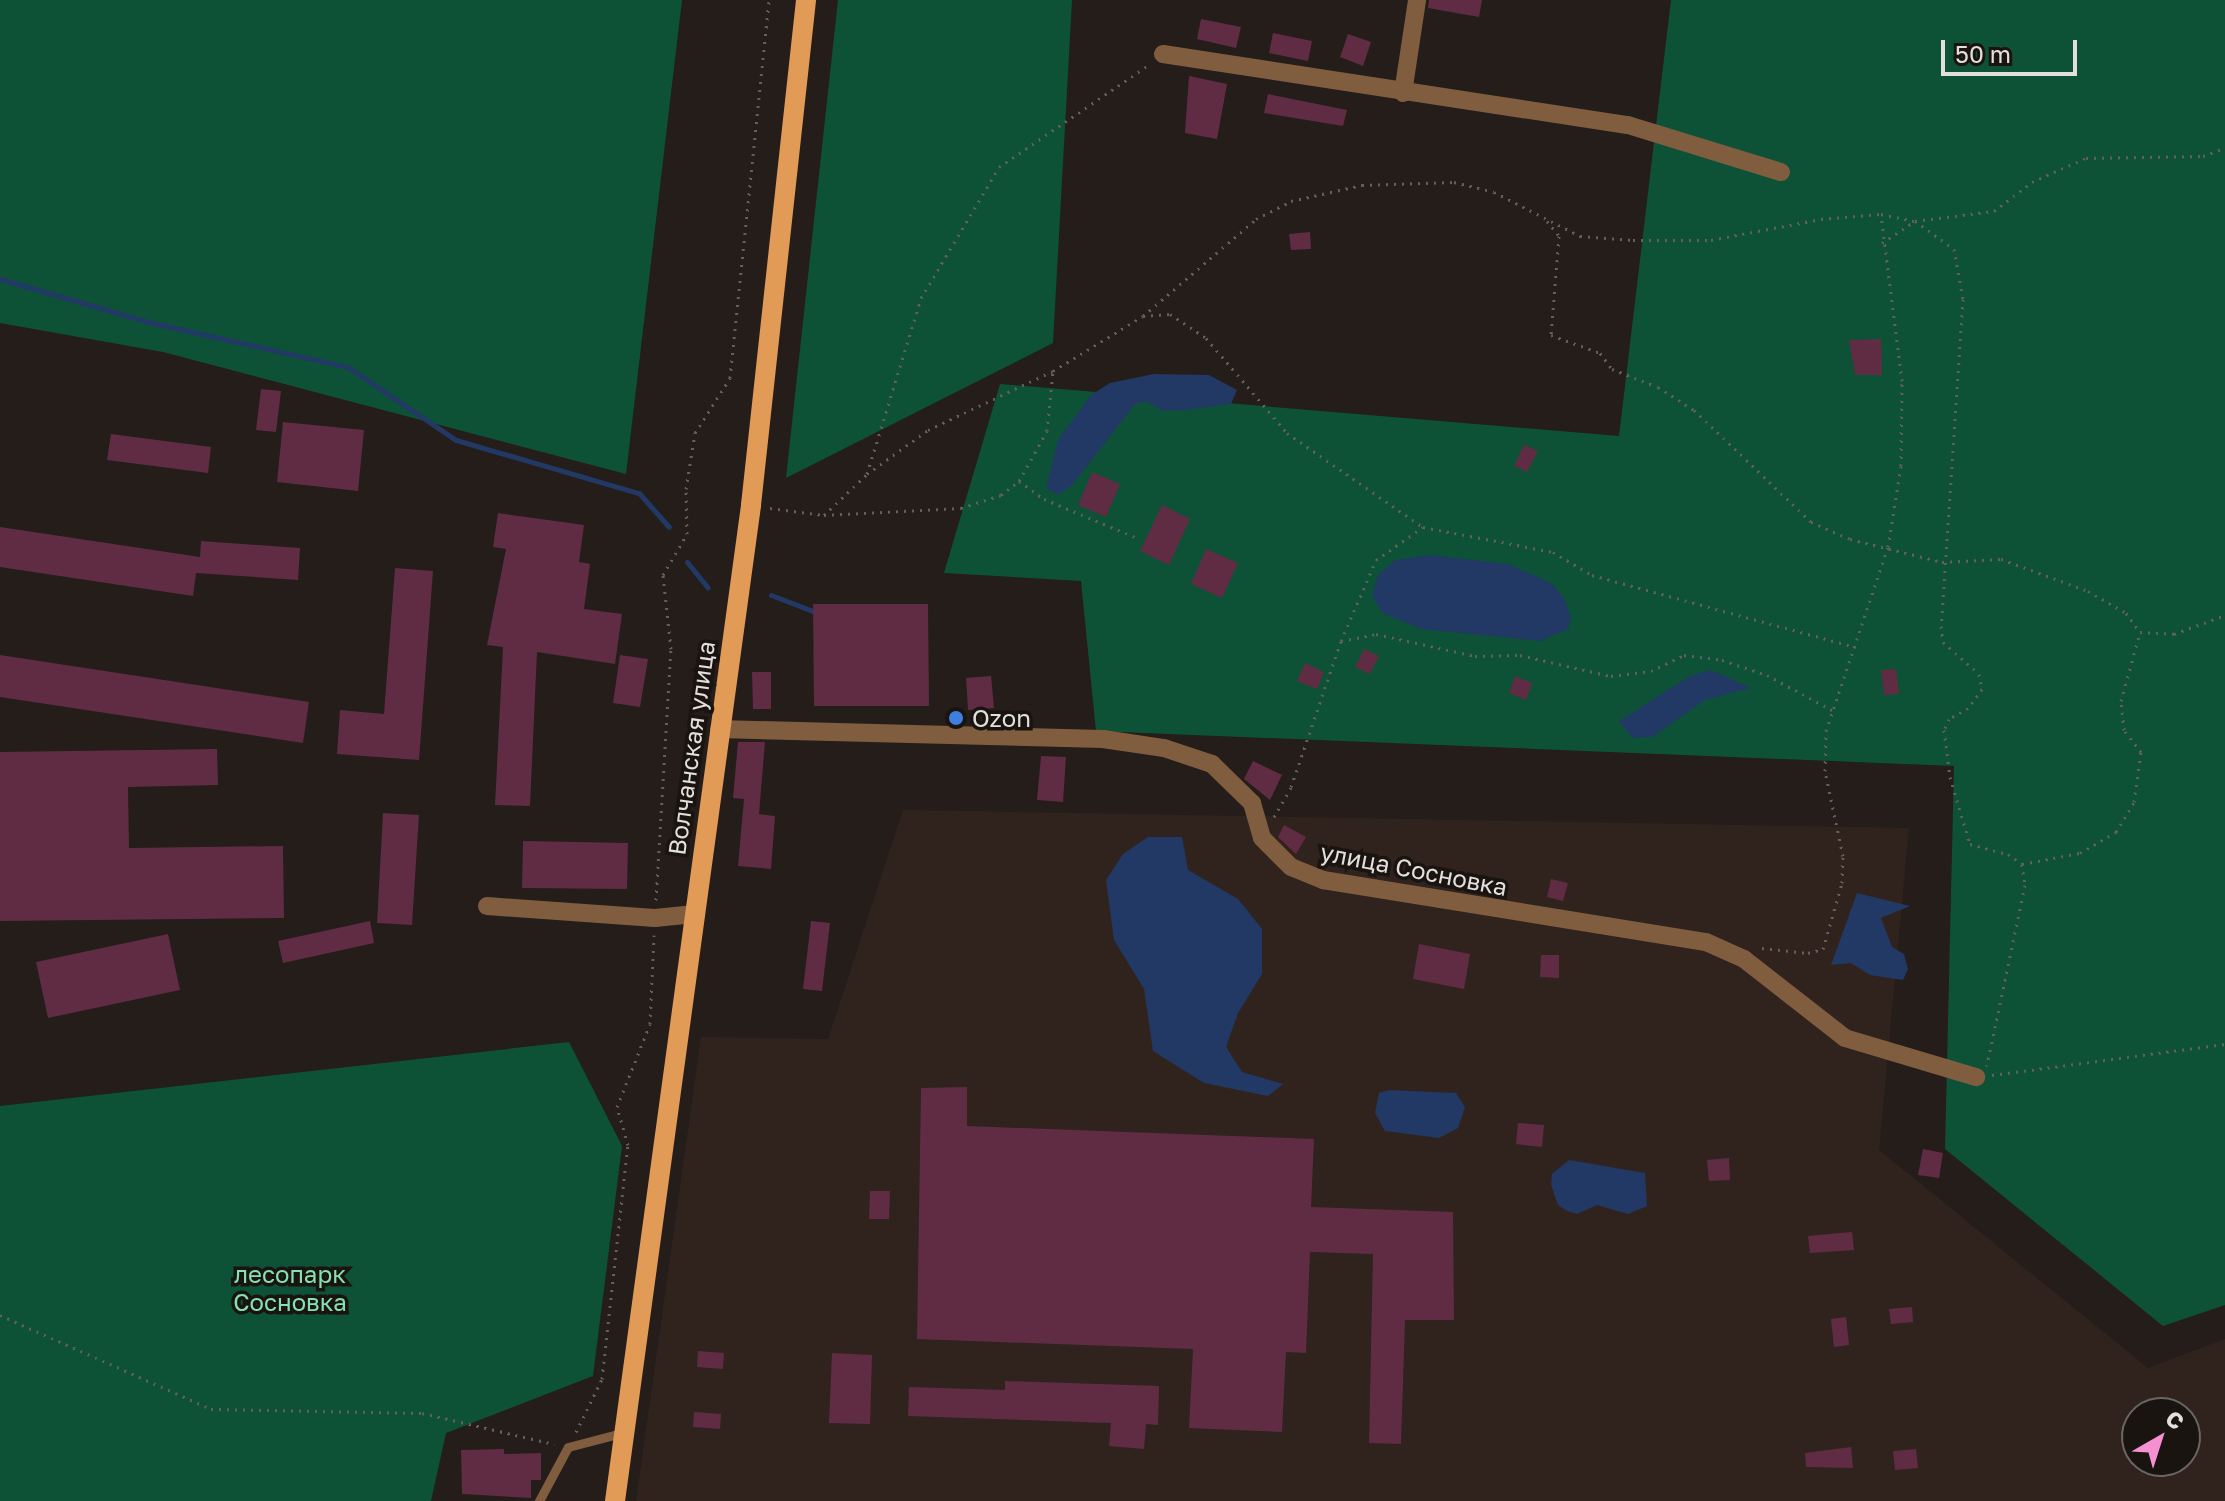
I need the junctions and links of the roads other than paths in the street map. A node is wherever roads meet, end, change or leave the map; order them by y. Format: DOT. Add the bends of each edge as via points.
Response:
graph roads {
  1 [pos="806,0"];
  2 [pos="1417,0"];
  3 [pos="1163,54"];
  4 [pos="1403,93"];
  5 [pos="1781,172"];
  6 [pos="719,729"];
  7 [pos="487,906"];
  8 [pos="695,914"];
  9 [pos="1976,1077"];
  10 [pos="626,1433"];
  11 [pos="539,1501"];
  12 [pos="615,1501"];
  1 -- 6 [label="main road, Волчанская улица" via="751,505"];
  2 -- 4 [label="street"];
  3 -- 4 [label="street"];
  4 -- 5 [label="street" via="1628,125"];
  6 -- 8 [label="main road, Волчанская улица"];
  6 -- 9 [label="street, улица Сосновка" via="1103,739 1164,748 1212,764 1252,803 1262,838 1291,867 1323,880 1706,942 1744,959 1845,1038"];
  7 -- 8 [label="street" via="655,918"];
  8 -- 10 [label="main road, Волчанская улица"];
  10 -- 11 [label="lane" via="568,1447"];
  10 -- 12 [label="main road, Волчанская улица"];
}
